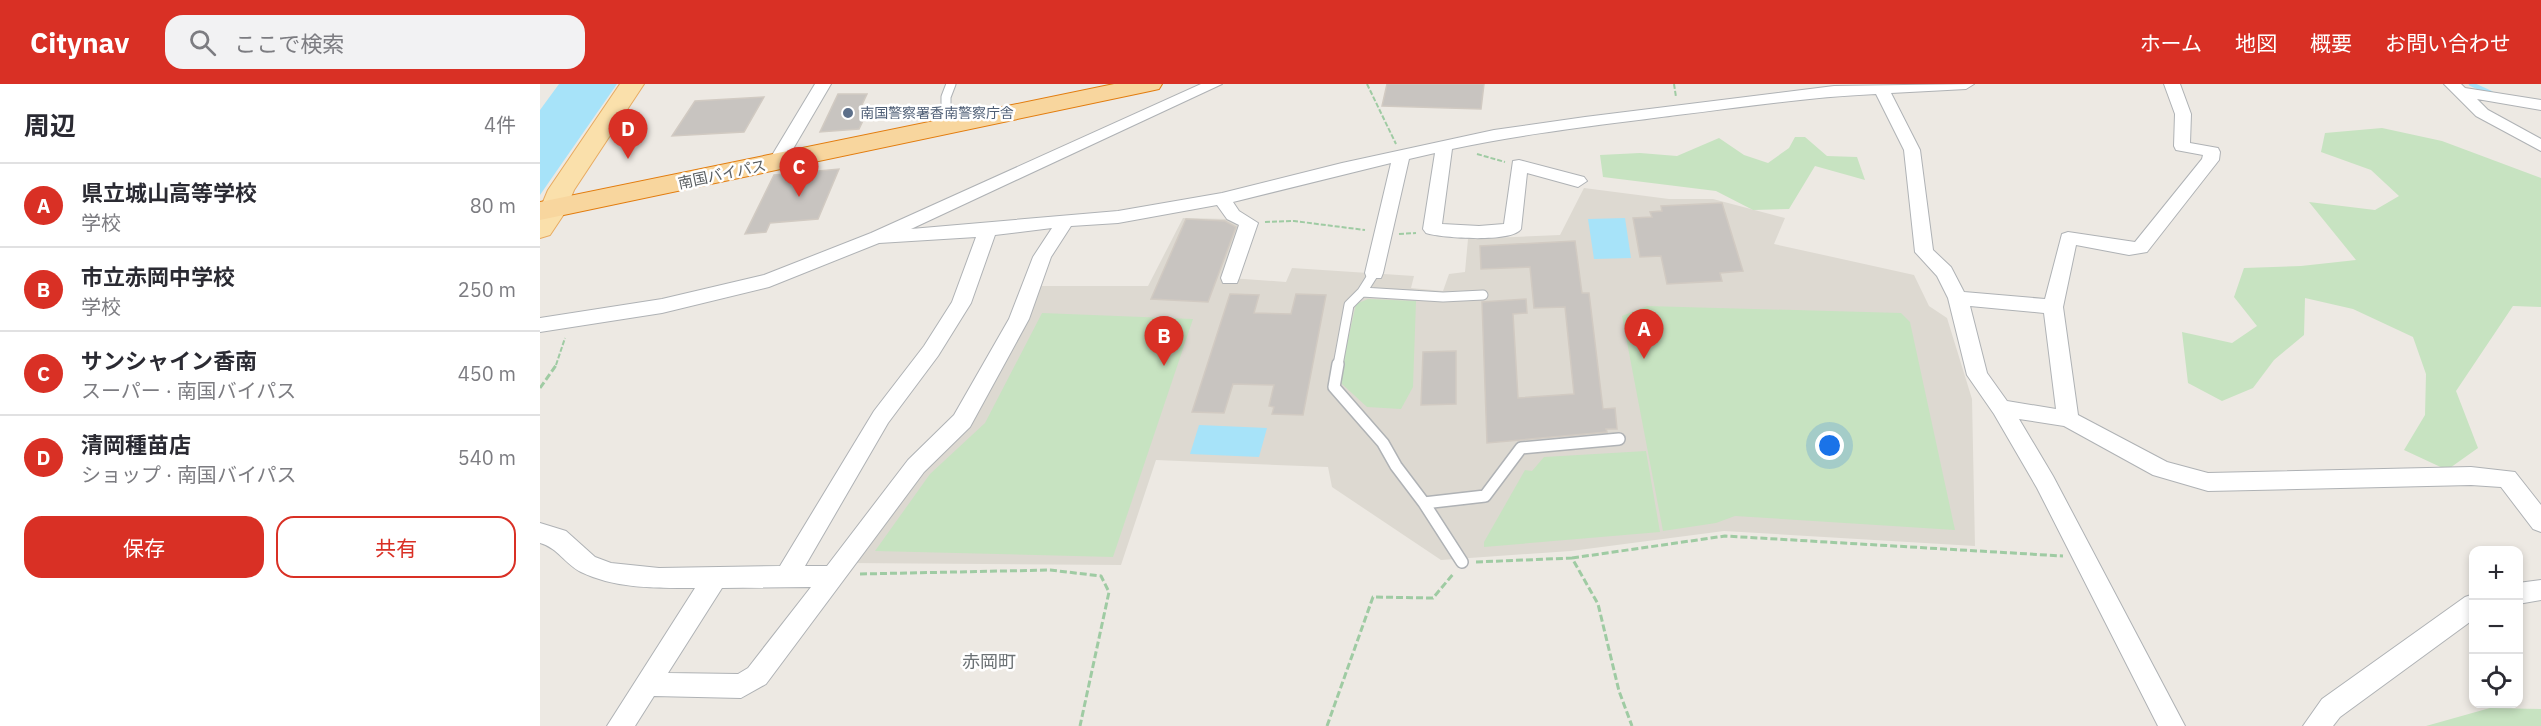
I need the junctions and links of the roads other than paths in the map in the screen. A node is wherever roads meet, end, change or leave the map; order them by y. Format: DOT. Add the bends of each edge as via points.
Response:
graph roads {
  1 [pos="632,84"];
  2 [pos="823,84"];
  3 [pos="951,84"];
  4 [pos="1150,84"];
  5 [pos="1214,84"];
  6 [pos="1966,84"];
  7 [pos="2172,84"];
  8 [pos="1880,86"];
  9 [pos="1833,88"];
  10 [pos="2457,88"];
  11 [pos="2541,105"];
  12 [pos="946,125"];
  13 [pos="1444,146"];
  14 [pos="2541,146"];
  15 [pos="1401,155"];
  16 [pos="777,162"];
  17 [pos="1578,181"];
  18 [pos="1222,199"];
  19 [pos="545,216"];
  20 [pos="1066,220"];
  21 [pos="988,230"];
  22 [pos="877,237"];
  23 [pos="1374,273"];
  24 [pos="1230,278"];
  25 [pos="1362,292"];
  26 [pos="1483,295"];
  27 [pos="1958,298"];
  28 [pos="2053,307"];
  29 [pos="540,325"];
  30 [pos="2001,408"];
  31 [pos="2068,418"];
  32 [pos="1619,440"];
  33 [pos="1425,502"];
  34 [pos="2541,522"];
  35 [pos="540,532"];
  36 [pos="1462,562"];
  37 [pos="833,576"];
  38 [pos="786,577"];
  39 [pos="715,578"];
  40 [pos="2541,590"];
  41 [pos="2523,593"];
  42 [pos="2469,609"];
  43 [pos="646,684"];
  44 [pos="620,726"];
  45 [pos="2172,726"];
  46 [pos="2316,726"];
  1 -- 19 [label="main road"];
  2 -- 16 [label="street"];
  3 -- 12 [label="lane" via="946,98"];
  4 -- 12 [label="highway, 南国バイパス"];
  5 -- 22 [label="street"];
  6 -- 8 [label="street"];
  7 -- 28 [label="street" via="2183,114 2182,146 2212,152 2210,160 2140,248 2068,238"];
  8 -- 9 [label="street"];
  8 -- 27 [label="street" via="1911,150 1924,252 1944,272"];
  9 -- 13 [label="street" via="1574,123"];
  10 -- 11 [label="street"];
  10 -- 14 [label="street" via="2482,113"];
  12 -- 16 [label="highway, 南国バイパス"];
  13 -- 15 [label="street"];
  13 -- 17 [label="street" via="1432,229 1512,229 1519,165"];
  15 -- 18 [label="street"];
  15 -- 23 [label="street"];
  16 -- 19 [label="highway, 南国バイパス"];
  18 -- 20 [label="street" via="1118,217"];
  18 -- 24 [label="street" via="1233,215 1249,223"];
  20 -- 21 [label="street"];
  20 -- 37 [label="street" via="1042,257 1019,319 962,421 916,466"];
  21 -- 22 [label="street"];
  21 -- 38 [label="street" via="962,303 881,417"];
  22 -- 29 [label="street" via="746,287 662,306"];
  23 -- 25 [label="lane"];
  25 -- 26 [label="lane"];
  25 -- 33 [label="lane" via="1349,305 1334,387 1383,443"];
  27 -- 28 [label="street"];
  27 -- 30 [label="street" via="1977,375"];
  28 -- 31 [label="street"];
  30 -- 31 [label="street"];
  30 -- 45 [label="street" via="2045,482"];
  31 -- 34 [label="street" via="2161,469 2208,482 2507,478"];
  32 -- 33 [label="lane" via="1521,448 1485,496"];
  33 -- 36 [label="lane"];
  35 -- 39 [label="street" via="558,538 587,564 611,573"];
  37 -- 38 [label="street"];
  37 -- 43 [label="street" via="757,676 741,686"];
  38 -- 39 [label="street"];
  39 -- 43 [label="street"];
  40 -- 41 [label="street"];
  42 -- 46 [label="street" via="2331,708"];
  43 -- 44 [label="street"];
}
